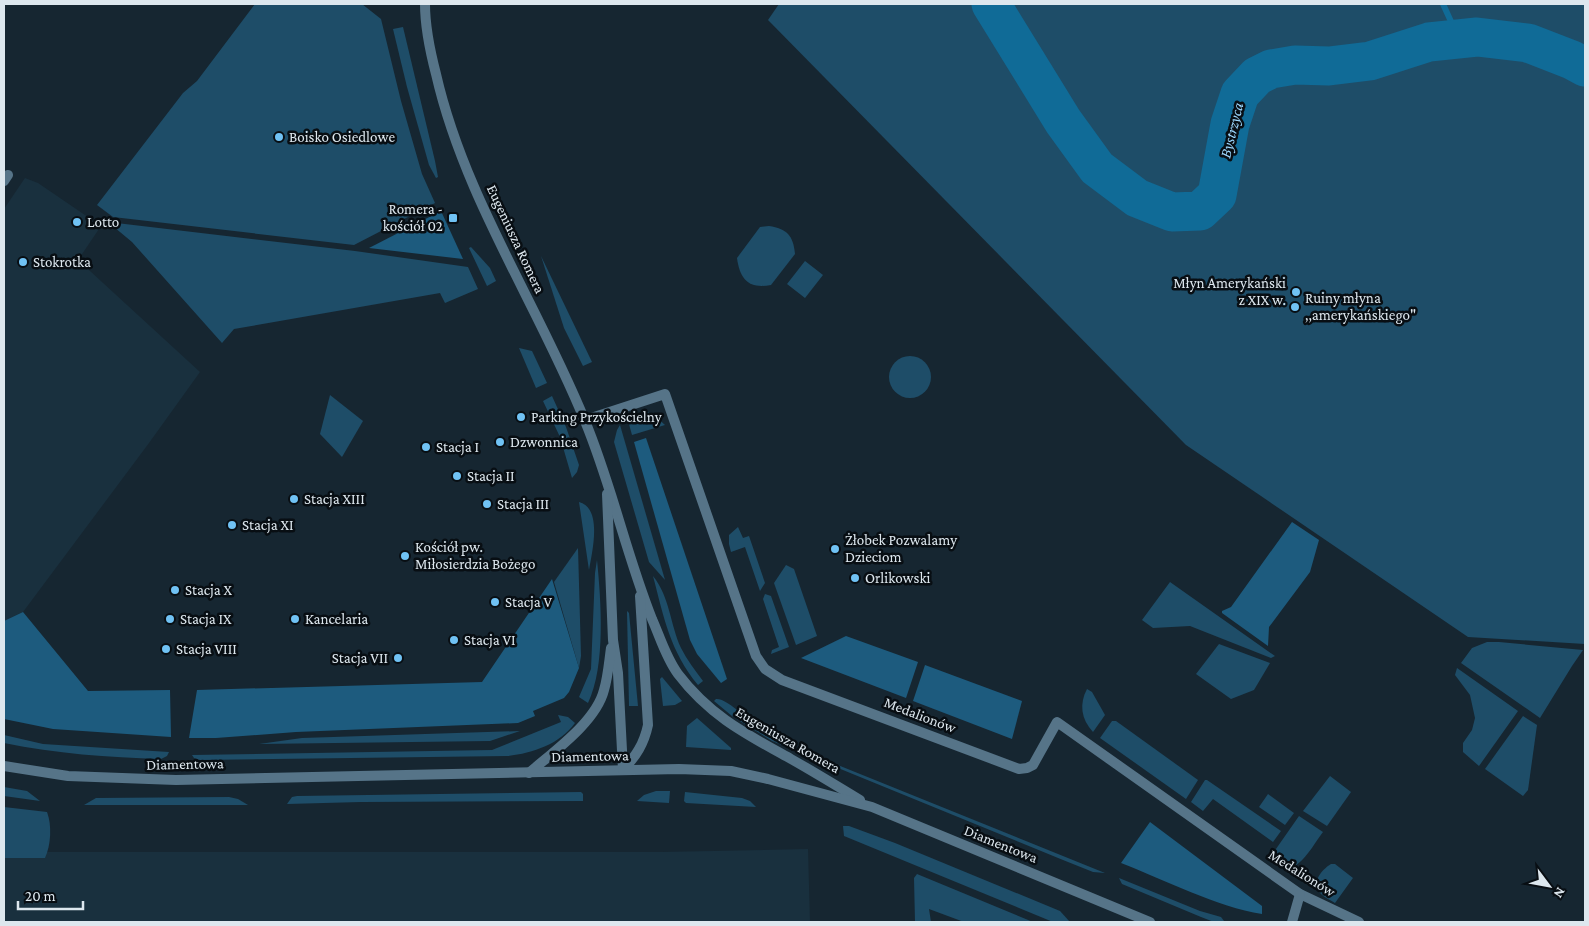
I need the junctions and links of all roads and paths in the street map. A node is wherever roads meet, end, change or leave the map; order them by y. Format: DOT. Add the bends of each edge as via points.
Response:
graph roads {
  1 [pos="425,4"];
  2 [pos="585,420"];
  3 [pos="606,480"];
  4 [pos="639,586"];
  5 [pos="613,640"];
  6 [pos="4,766"];
  7 [pos="623,770"];
  8 [pos="529,772"];
  9 [pos="872,807"];
  10 [pos="1300,894"];
  11 [pos="1150,922"];
  12 [pos="1292,922"];
  13 [pos="1359,922"];
  1 -- 2 [label="street, Eugeniusza Romera" via="441,98 463,162"];
  2 -- 3 [label="street, Eugeniusza Romera"];
  2 -- 10 [label="street, Medalionów" via="665,394 756,656 765,669 782,680 1019,770 1033,765 1057,722"];
  3 -- 4 [label="street, Eugeniusza Romera"];
  3 -- 5 [label="street, Eugeniusza Romera"];
  4 -- 7 [label="street, Eugeniusza Romera" via="648,725 645,740"];
  4 -- 9 [label="street, Eugeniusza Romera" via="668,658 676,672 705,704 748,736"];
  5 -- 7 [label="street, Eugeniusza Romera"];
  5 -- 8 [label="street, Eugeniusza Romera" via="604,692 592,714"];
  6 -- 8 [label="street, Diamentowa" via="68,776 176,780"];
  7 -- 8 [label="street, Diamentowa"];
  7 -- 9 [label="street, Diamentowa" via="679,768 731,772 768,778"];
  9 -- 11 [label="street, Diamentowa"];
  10 -- 12 [label="street"];
  10 -- 13 [label="street, Medalionów"];
}
